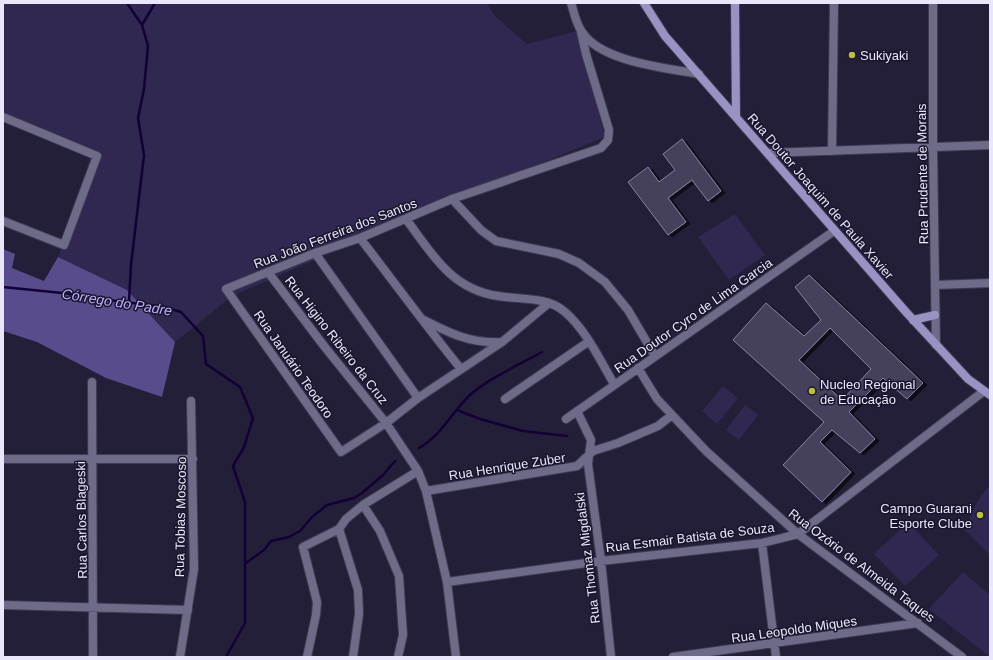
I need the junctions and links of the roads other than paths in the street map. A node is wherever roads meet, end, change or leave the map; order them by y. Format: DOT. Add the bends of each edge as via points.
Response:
graph roads {
  1 [pos="572,3"];
  2 [pos="644,3"];
  3 [pos="735,3"];
  4 [pos="834,3"];
  5 [pos="934,3"];
  6 [pos="581,32"];
  7 [pos="699,74"];
  8 [pos="736,116"];
  9 [pos="3,117"];
  10 [pos="990,145"];
  11 [pos="933,147"];
  12 [pos="832,151"];
  13 [pos="768,153"];
  14 [pos="452,199"];
  15 [pos="406,219"];
  16 [pos="3,221"];
  17 [pos="834,231"];
  18 [pos="360,238"];
  19 [pos="315,254"];
  20 [pos="268,272"];
  21 [pos="990,283"];
  22 [pos="935,285"];
  23 [pos="226,289"];
  24 [pos="548,303"];
  25 [pos="935,316"];
  26 [pos="420,318"];
  27 [pos="913,320"];
  28 [pos="502,342"];
  29 [pos="588,342"];
  30 [pos="936,345"];
  31 [pos="655,356"];
  32 [pos="638,368"];
  33 [pos="461,369"];
  34 [pos="92,382"];
  35 [pos="614,384"];
  36 [pos="987,393"];
  37 [pos="418,398"];
  38 [pos="506,400"];
  39 [pos="191,401"];
  40 [pos="577,411"];
  41 [pos="672,415"];
  42 [pos="566,419"];
  43 [pos="386,423"];
  44 [pos="590,454"];
  45 [pos="92,458"];
  46 [pos="3,459"];
  47 [pos="193,459"];
  48 [pos="418,471"];
  49 [pos="426,491"];
  50 [pos="363,505"];
  51 [pos="339,529"];
  52 [pos="798,534"];
  53 [pos="762,543"];
  54 [pos="601,561"];
  55 [pos="447,582"];
  56 [pos="3,605"];
  57 [pos="94,608"];
  58 [pos="188,610"];
  59 [pos="918,623"];
  60 [pos="774,644"];
  61 [pos="712,655"];
  62 [pos="93,657"];
  63 [pos="180,657"];
  64 [pos="307,657"];
  65 [pos="353,657"];
  66 [pos="398,657"];
  67 [pos="456,657"];
  68 [pos="611,657"];
  69 [pos="673,657"];
  70 [pos="776,657"];
  71 [pos="962,657"];
  1 -- 6 [label="street"];
  2 -- 7 [label="main road, Rua Doutor Joaquim de Paula Xavier" via="665,36"];
  3 -- 8 [label="main road"];
  4 -- 12 [label="street"];
  5 -- 11 [label="street, Rua Prudente de Morais"];
  6 -- 7 [label="street" via="592,43 621,58"];
  6 -- 14 [label="street, Rua João Ferreira dos Santos" via="609,130 608,140 601,148"];
  7 -- 8 [label="main road, Rua Doutor Joaquim de Paula Xavier"];
  8 -- 13 [label="main road, Rua Doutor Joaquim de Paula Xavier"];
  9 -- 16 [label="street" via="97,156 64,245"];
  10 -- 11 [label="street"];
  11 -- 12 [label="street"];
  11 -- 22 [label="street, Rua Prudente de Morais"];
  12 -- 13 [label="street"];
  13 -- 17 [label="main road, Rua Doutor Joaquim de Paula Xavier"];
  14 -- 15 [label="street, Rua João Ferreira dos Santos"];
  14 -- 31 [label="street" via="496,242 559,254 579,263 605,282 628,310"];
  15 -- 18 [label="street, Rua João Ferreira dos Santos"];
  15 -- 24 [label="street" via="452,277 471,288 497,296"];
  17 -- 27 [label="main road, Rua Doutor Joaquim de Paula Xavier"];
  17 -- 31 [label="street, Rua Doutor Cyro de Lima Garcia"];
  18 -- 19 [label="street, Rua João Ferreira dos Santos"];
  18 -- 26 [label="street"];
  19 -- 20 [label="street, Rua João Ferreira dos Santos"];
  19 -- 37 [label="street"];
  20 -- 23 [label="street, Rua João Ferreira dos Santos"];
  20 -- 43 [label="street, Rua Higino Ribeiro da Cruz"];
  21 -- 22 [label="street"];
  22 -- 25 [label="street, Rua Prudente de Morais"];
  23 -- 43 [label="street, Rua Januário Teodoro" via="341,452"];
  24 -- 28 [label="street"];
  24 -- 29 [label="street" via="564,311 577,324"];
  25 -- 27 [label="main road"];
  25 -- 30 [label="street, Rua Prudente de Morais"];
  26 -- 28 [label="street" via="454,335 484,343"];
  26 -- 33 [label="street"];
  27 -- 30 [label="main road, Rua Doutor Joaquim de Paula Xavier"];
  28 -- 33 [label="street"];
  29 -- 35 [label="street"];
  29 -- 38 [label="street"];
  30 -- 36 [label="main road, Rua Doutor Joaquim de Paula Xavier" via="968,379"];
  31 -- 32 [label="street, Rua Doutor Cyro de Lima Garcia"];
  32 -- 35 [label="street, Rua Doutor Cyro de Lima Garcia"];
  32 -- 41 [label="street, Rua Ozório de Almeida Taques" via="657,399"];
  33 -- 37 [label="street"];
  34 -- 45 [label="street, Rua Carlos Blageski"];
  35 -- 40 [label="street, Rua Doutor Cyro de Lima Garcia"];
  36 -- 52 [label="street, Rua Esmair Batista de Souza"];
  37 -- 43 [label="street"];
  39 -- 47 [label="street, Rua Tobias Moscoso"];
  40 -- 42 [label="street, Rua Doutor Cyro de Lima Garcia"];
  40 -- 44 [label="street, Rua Thomaz Migdalski" via="591,440"];
  41 -- 44 [label="street, Rua Henrique Zuber" via="658,426 618,443 593,450"];
  41 -- 52 [label="street, Rua Ozório de Almeida Taques" via="706,451"];
  43 -- 48 [label="street, Rua Higino Ribeiro da Cruz"];
  44 -- 49 [label="street, Rua Henrique Zuber" via="577,466"];
  44 -- 54 [label="street, Rua Thomaz Migdalski" via="588,464"];
  45 -- 46 [label="street"];
  45 -- 47 [label="street"];
  45 -- 57 [label="street, Rua Carlos Blageski"];
  47 -- 58 [label="street, Rua Tobias Moscoso" via="194,569"];
  48 -- 49 [label="street, Rua Higino Ribeiro da Cruz"];
  48 -- 50 [label="street"];
  49 -- 55 [label="street, Rua Higino Ribeiro da Cruz"];
  50 -- 51 [label="street" via="346,519"];
  50 -- 66 [label="street" via="380,531 399,576 403,635"];
  51 -- 64 [label="street" via="303,547 316,602 316,615"];
  51 -- 65 [label="street" via="358,590 359,614"];
  52 -- 53 [label="street, Rua Esmair Batista de Souza"];
  52 -- 59 [label="street, Rua Ozório de Almeida Taques"];
  53 -- 54 [label="street, Rua Esmair Batista de Souza"];
  53 -- 60 [label="street"];
  54 -- 55 [label="street, Rua Esmair Batista de Souza"];
  54 -- 68 [label="street, Rua Thomaz Migdalski"];
  55 -- 67 [label="street, Rua Higino Ribeiro da Cruz"];
  56 -- 57 [label="street"];
  57 -- 58 [label="street"];
  57 -- 62 [label="street, Rua Carlos Blageski"];
  58 -- 63 [label="street, Rua Tobias Moscoso"];
  59 -- 60 [label="street, Rua Leopoldo Miques"];
  59 -- 71 [label="street, Rua Ozório de Almeida Taques"];
  60 -- 61 [label="street, Rua Leopoldo Miques"];
  60 -- 70 [label="street"];
  61 -- 69 [label="street, Rua Leopoldo Miques"];
}
